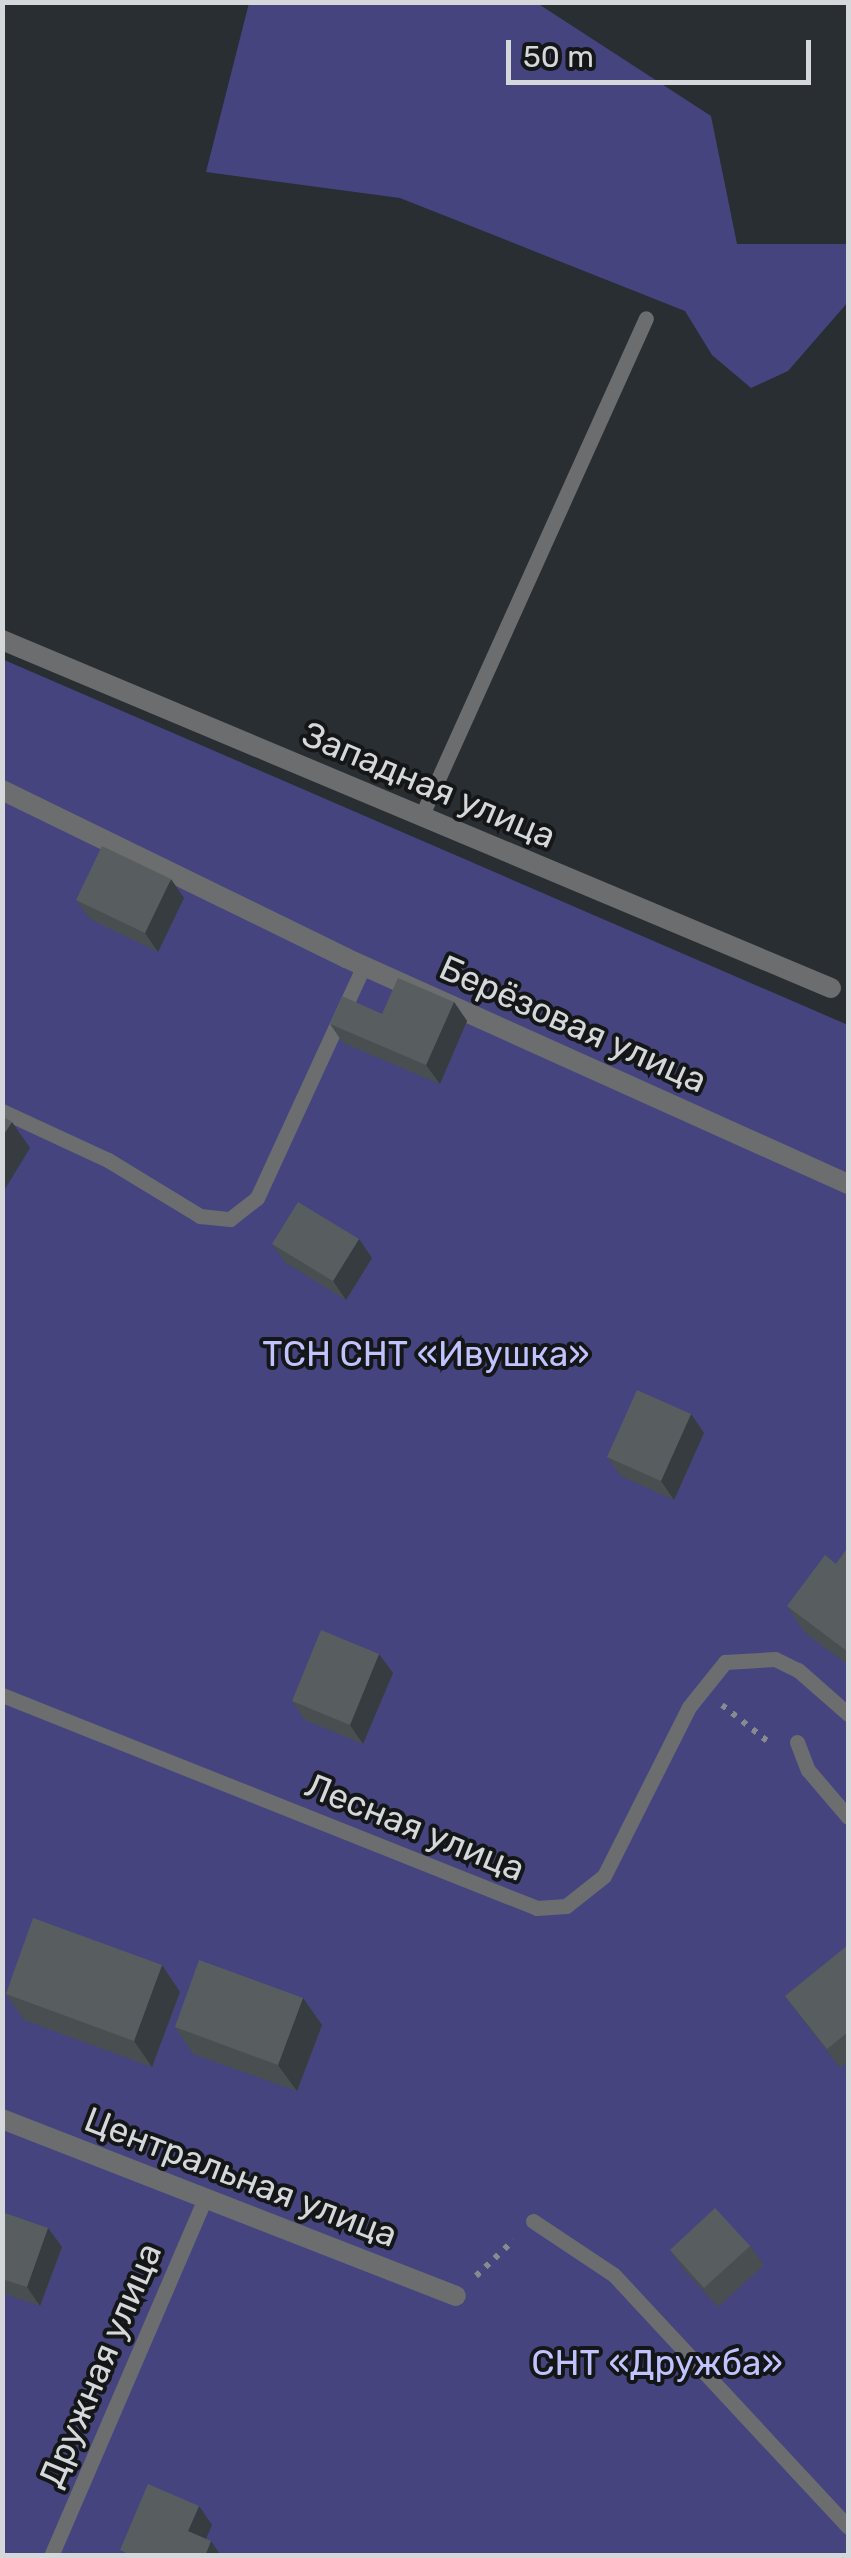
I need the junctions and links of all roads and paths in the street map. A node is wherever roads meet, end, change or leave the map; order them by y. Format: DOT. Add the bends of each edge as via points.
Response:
graph roads {
  1 [pos="646,318"];
  2 [pos="2,640"];
  3 [pos="2,790"];
  4 [pos="420,817"];
  5 [pos="364,966"];
  6 [pos="830,988"];
  7 [pos="2,1111"];
  8 [pos="848,1184"];
  9 [pos="703,1687"];
  10 [pos="2,1696"];
  11 [pos="848,1714"];
  12 [pos="797,1742"];
  13 [pos="804,1760"];
  14 [pos="848,1817"];
  15 [pos="2,2118"];
  16 [pos="205,2198"];
  17 [pos="533,2221"];
  18 [pos="456,2296"];
  19 [pos="848,2528"];
  20 [pos="51,2556"];
  1 -- 4 [label="lane"];
  2 -- 4 [label="street, Западная улица"];
  3 -- 5 [label="street, Берёзовая улица"];
  4 -- 6 [label="street, Западная улица"];
  5 -- 7 [label="lane" via="257,1198 230,1219 200,1216 108,1160"];
  5 -- 8 [label="street, Берёзовая улица"];
  9 -- 10 [label="lane, Лесная улица" via="604,1876 566,1906 537,1908"];
  9 -- 11 [label="lane, Лесная улица" via="725,1662 775,1659 798,1670"];
  9 -- 13 [label="path" via="747,1728"];
  12 -- 13 [label="lane"];
  13 -- 14 [label="lane"];
  15 -- 16 [label="street, Центральная улица"];
  16 -- 18 [label="street, Центральная улица"];
  16 -- 20 [label="lane, Дружная улица"];
  17 -- 18 [label="path"];
  17 -- 19 [label="lane" via="614,2275"];
}
